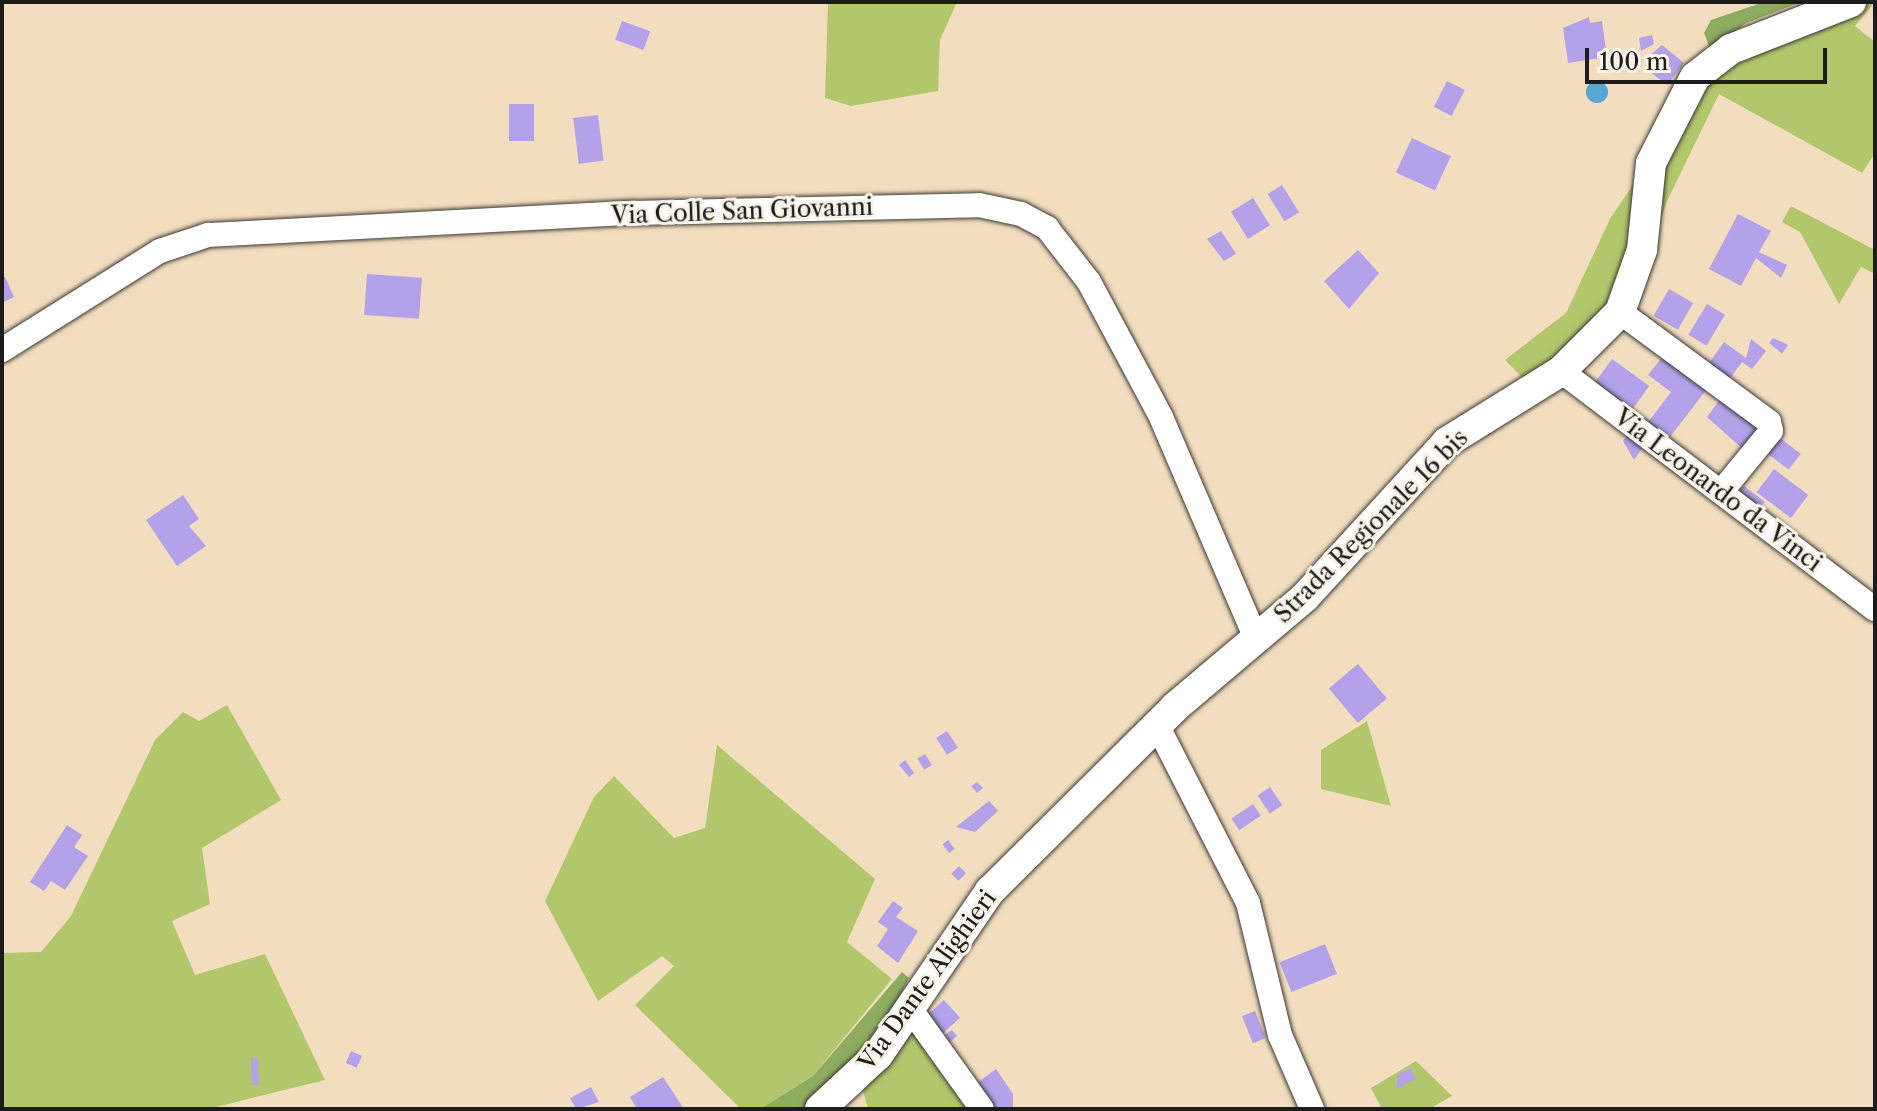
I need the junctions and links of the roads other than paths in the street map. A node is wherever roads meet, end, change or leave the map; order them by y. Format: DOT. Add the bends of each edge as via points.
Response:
graph roads {
  1 [pos="1822,2"];
  2 [pos="1851,2"];
  3 [pos="1731,49"];
  4 [pos="1620,312"];
  5 [pos="2,350"];
  6 [pos="1561,371"];
  7 [pos="1721,492"];
  8 [pos="1875,609"];
  9 [pos="1256,639"];
  10 [pos="1157,725"];
  11 [pos="1135,749"];
  12 [pos="909,1007"];
  13 [pos="820,1109"];
  14 [pos="982,1109"];
  15 [pos="1312,1109"];
  1 -- 3 [label="street" via="1748,31"];
  2 -- 3 [label="main road, Strada Regionale 16 bis"];
  3 -- 4 [label="main road, Strada Regionale 16 bis" via="1695,77 1662,132 1648,177 1642,250"];
  4 -- 6 [label="main road, Strada Regionale 16 bis"];
  4 -- 7 [label="street" via="1769,422 1771,431"];
  5 -- 9 [label="street, Via Colle San Giovanni" via="160,251 228,232 916,206 979,205 1021,214 1047,228 1089,282 1161,417"];
  6 -- 7 [label="street, Via Leonardo da Vinci"];
  6 -- 9 [label="main road, Strada Regionale 16 bis" via="1447,442 1305,597"];
  7 -- 8 [label="street, Via Leonardo da Vinci"];
  9 -- 10 [label="main road, Strada Regionale 16 bis"];
  10 -- 11 [label="main road, Strada Regionale 16 bis"];
  10 -- 15 [label="street" via="1248,903 1280,1035"];
  11 -- 12 [label="main road, Via Dante Alighieri" via="990,891"];
  12 -- 13 [label="main road, Via Dante Alighieri" via="878,1055"];
  12 -- 14 [label="street"];
}
